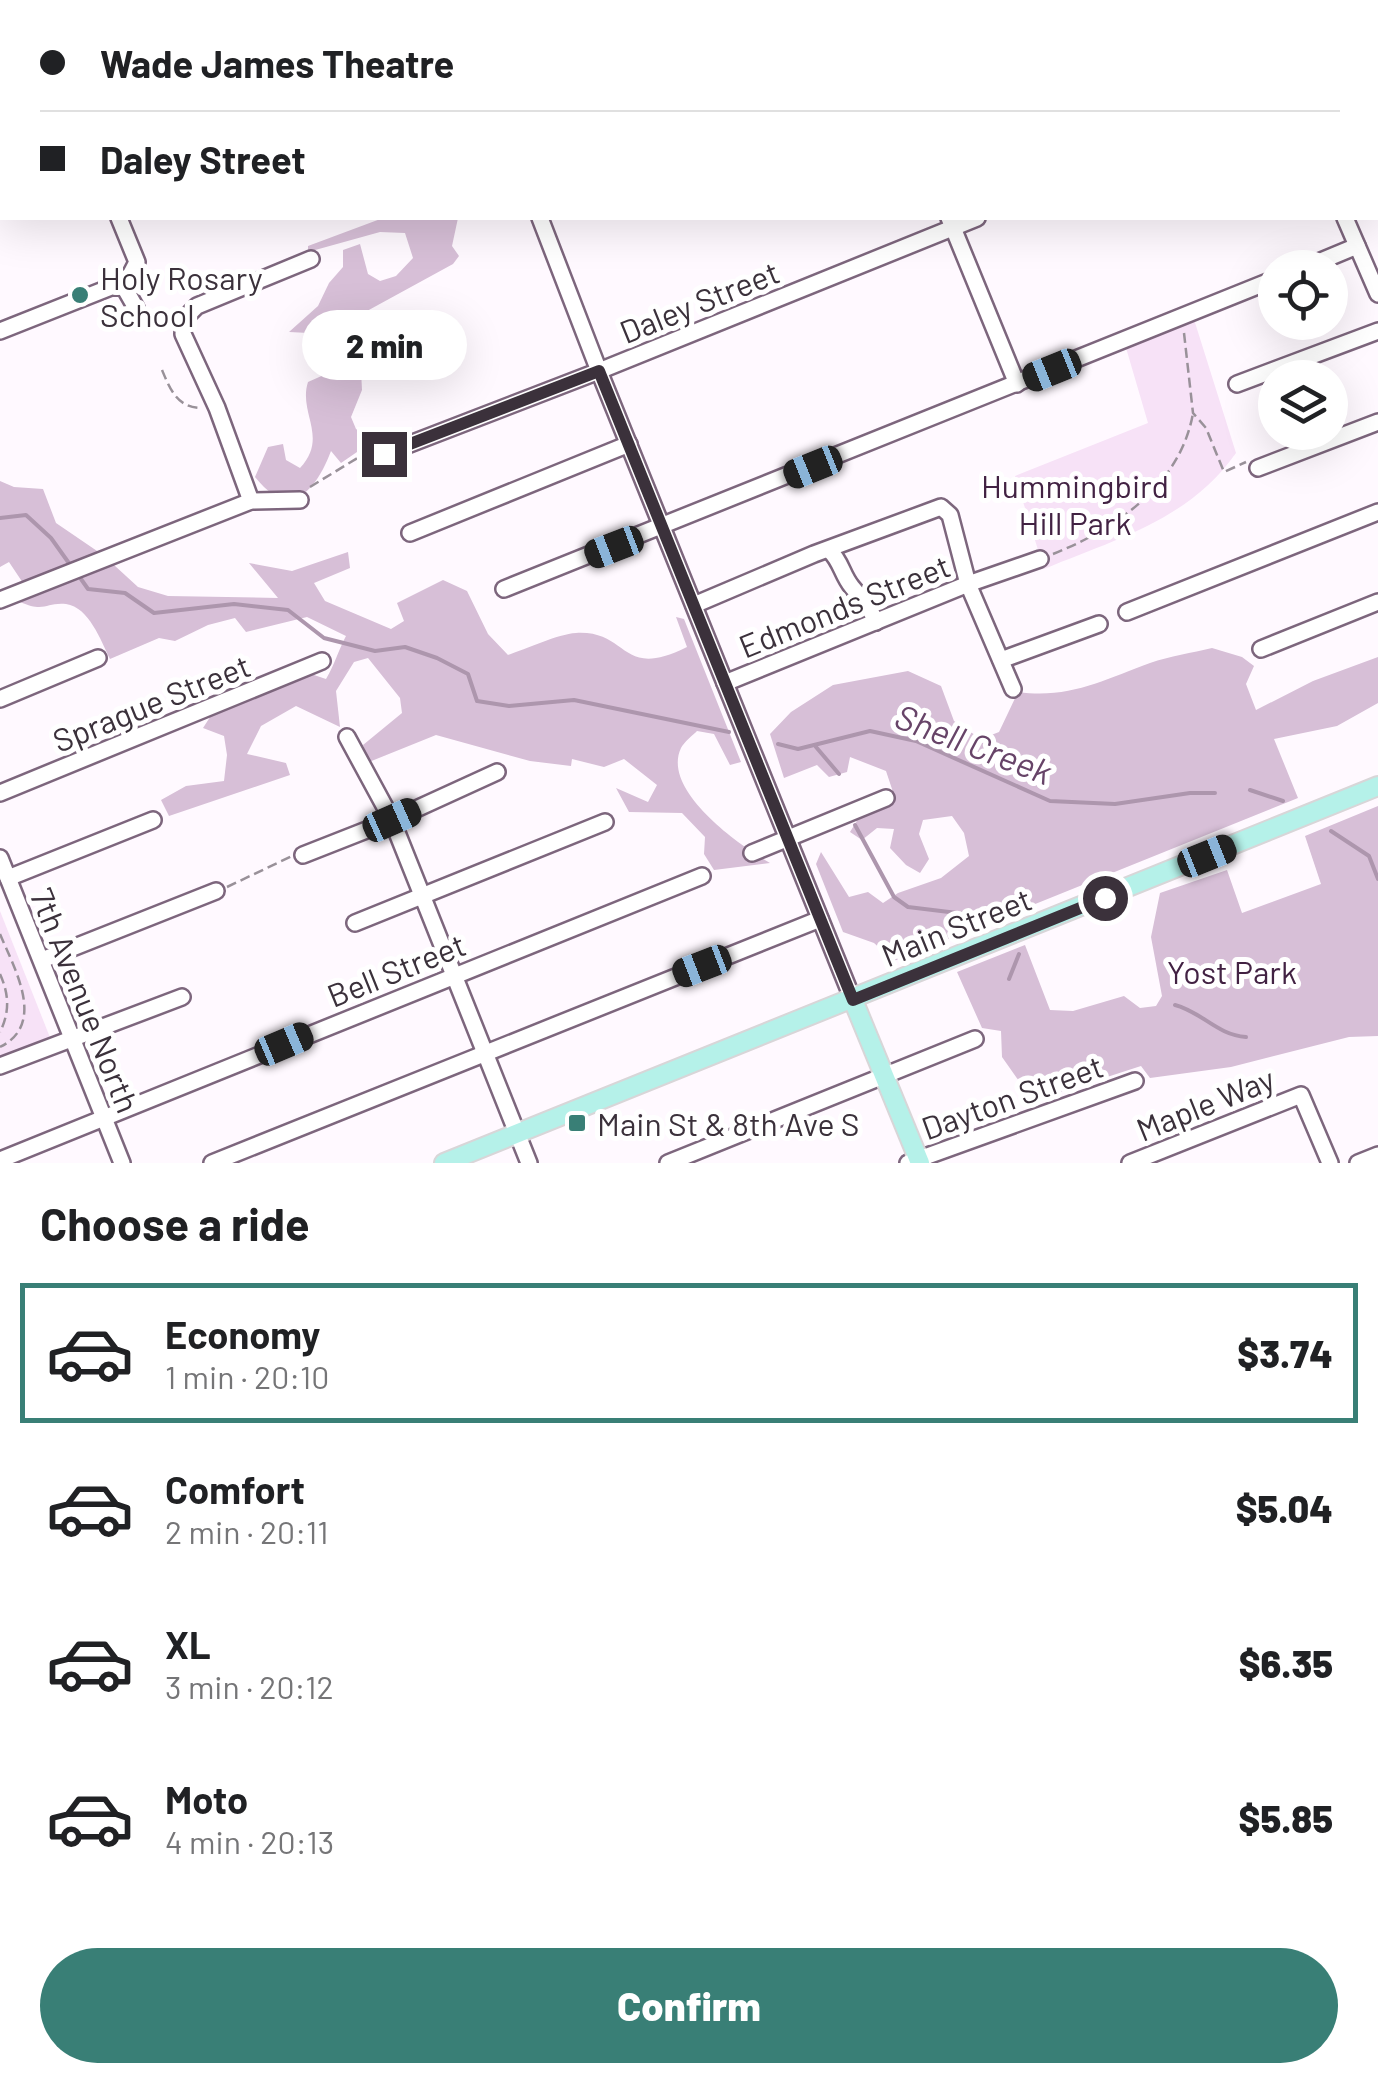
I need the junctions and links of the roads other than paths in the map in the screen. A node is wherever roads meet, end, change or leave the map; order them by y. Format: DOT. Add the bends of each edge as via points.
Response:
graph roads {
  1 [pos="120,220"];
  2 [pos="541,220"];
  3 [pos="1346,220"];
  4 [pos="951,222"];
  5 [pos="1357,246"];
  6 [pos="1347,250"];
  7 [pos="311,258"];
  8 [pos="124,287"];
  9 [pos="1258,287"];
  10 [pos="1378,294"];
  11 [pos="136,308"];
  12 [pos="0,331"];
  13 [pos="1378,331"];
  14 [pos="599,371"];
  15 [pos="1017,384"];
  16 [pos="1237,384"];
  17 [pos="1378,422"];
  18 [pos="629,444"];
  19 [pos="384,454"];
  20 [pos="1258,468"];
  21 [pos="300,500"];
  22 [pos="251,501"];
  23 [pos="1378,512"];
  24 [pos="664,528"];
  25 [pos="410,533"];
  26 [pos="830,550"];
  27 [pos="1040,559"];
  28 [pos="968,584"];
  29 [pos="504,589"];
  30 [pos="0,600"];
  31 [pos="1378,602"];
  32 [pos="694,604"];
  33 [pos="1127,612"];
  34 [pos="876,622"];
  35 [pos="1100,624"];
  36 [pos="1261,649"];
  37 [pos="98,658"];
  38 [pos="1001,660"];
  39 [pos="322,661"];
  40 [pos="725,682"];
  41 [pos="1013,690"];
  42 [pos="0,699"];
  43 [pos="347,737"];
  44 [pos="497,772"];
  45 [pos="1378,786"];
  46 [pos="0,793"];
  47 [pos="886,798"];
  48 [pos="153,820"];
  49 [pos="392,820"];
  50 [pos="605,822"];
  51 [pos="787,839"];
  52 [pos="752,853"];
  53 [pos="304,855"];
  54 [pos="0,858"];
  55 [pos="702,876"];
  56 [pos="8,878"];
  57 [pos="216,892"];
  58 [pos="422,898"];
  59 [pos="820,919"];
  60 [pos="354,923"];
  61 [pos="42,960"];
  62 [pos="454,974"];
  63 [pos="182,997"];
  64 [pos="853,1000"];
  65 [pos="72,1038"];
  66 [pos="974,1040"];
  67 [pos="484,1052"];
  68 [pos="0,1066"];
  69 [pos="884,1077"];
  70 [pos="1135,1081"];
  71 [pos="104,1119"];
  72 [pos="517,1134"];
  73 [pos="1378,1154"];
  74 [pos="0,1160"];
  75 [pos="915,1162"];
  76 [pos="122,1163"];
  77 [pos="212,1163"];
  78 [pos="444,1163"];
  79 [pos="529,1163"];
  80 [pos="668,1163"];
  81 [pos="1130,1163"];
  82 [pos="1330,1163"];
  83 [pos="1358,1163"];
  1 -- 8 [label="street" via="137,262"];
  2 -- 14 [label="street"];
  3 -- 5 [label="street"];
  4 -- 14 [label="street, Daley Street"];
  4 -- 15 [label="street"];
  5 -- 6 [label="street"];
  5 -- 10 [label="street"];
  7 -- 22 [label="street" via="197,306 184,319 182,334"];
  8 -- 11 [label="street"];
  8 -- 12 [label="street"];
  9 -- 15 [label="street"];
  13 -- 16 [label="street"];
  14 -- 18 [label="street"];
  14 -- 19 [label="street, Daley Street"];
  15 -- 24 [label="street"];
  17 -- 20 [label="street"];
  18 -- 24 [label="street"];
  18 -- 25 [label="street"];
  21 -- 22 [label="street"];
  22 -- 30 [label="street"];
  23 -- 33 [label="street"];
  24 -- 29 [label="street"];
  24 -- 32 [label="street"];
  26 -- 28 [label="street" via="940,507 950,515"];
  26 -- 32 [label="street"];
  26 -- 34 [label="street"];
  27 -- 28 [label="street, Edmonds Street"];
  28 -- 34 [label="street, Edmonds Street"];
  28 -- 38 [label="street"];
  31 -- 36 [label="street"];
  32 -- 40 [label="street"];
  34 -- 40 [label="street, Edmonds Street"];
  35 -- 38 [label="street"];
  37 -- 42 [label="street"];
  38 -- 41 [label="street"];
  39 -- 46 [label="street, Sprague Street"];
  40 -- 51 [label="street"];
  43 -- 49 [label="street"];
  44 -- 49 [label="street"];
  45 -- 64 [label="main road, Main Street" via="1073,919"];
  47 -- 51 [label="street"];
  48 -- 56 [label="street"];
  49 -- 53 [label="street"];
  49 -- 58 [label="street"];
  50 -- 58 [label="street"];
  51 -- 52 [label="street"];
  51 -- 59 [label="street"];
  54 -- 56 [label="street, 7th Avenue North"];
  55 -- 62 [label="street, Bell Street"];
  56 -- 61 [label="street, 7th Avenue North"];
  57 -- 61 [label="street"];
  58 -- 60 [label="street"];
  58 -- 62 [label="street"];
  59 -- 64 [label="street"];
  59 -- 67 [label="street"];
  61 -- 65 [label="street, 7th Avenue North"];
  62 -- 67 [label="street"];
  62 -- 71 [label="street, Bell Street"];
  63 -- 65 [label="street"];
  64 -- 69 [label="main road"];
  64 -- 72 [label="main road, Main Street"];
  65 -- 68 [label="street"];
  65 -- 71 [label="street, 7th Avenue North"];
  66 -- 69 [label="street"];
  67 -- 72 [label="street"];
  67 -- 77 [label="street"];
  69 -- 75 [label="main road"];
  69 -- 80 [label="street"];
  70 -- 75 [label="street, Dayton Street"];
  71 -- 74 [label="street, Bell Street"];
  71 -- 76 [label="street, 7th Avenue North"];
  72 -- 78 [label="main road, Main Street"];
  72 -- 79 [label="street"];
  73 -- 83 [label="street"];
  81 -- 82 [label="street, Maple Way" via="1301,1095"];
}
